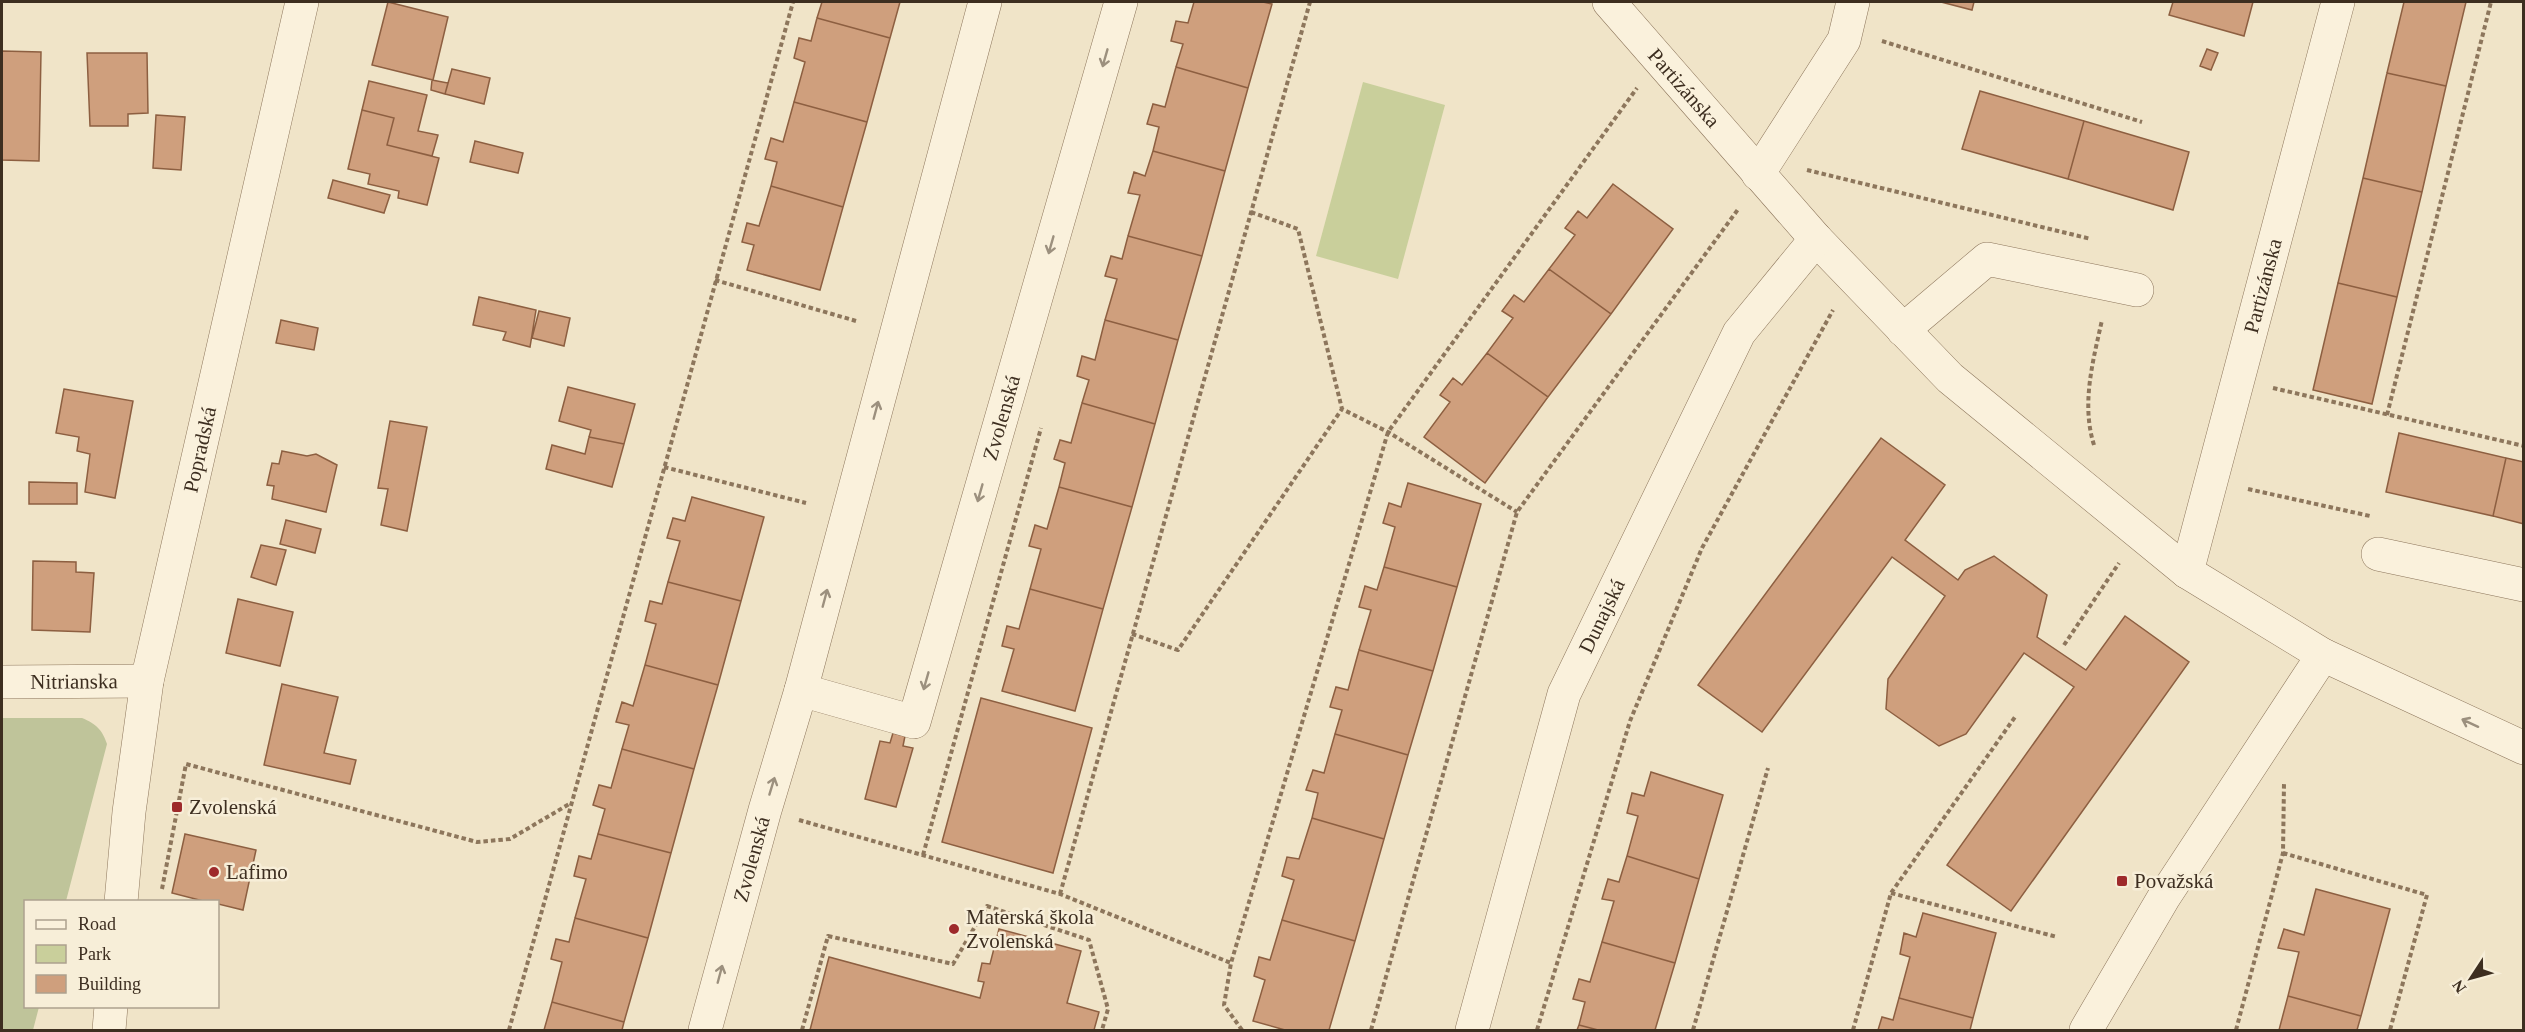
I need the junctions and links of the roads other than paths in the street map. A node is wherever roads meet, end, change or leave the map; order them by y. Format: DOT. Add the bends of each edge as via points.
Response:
graph roads {
  1 [pos="302,2"];
  2 [pos="985,2"];
  3 [pos="1121,2"];
  4 [pos="1609,2"];
  5 [pos="1853,2"];
  6 [pos="2338,2"];
  7 [pos="1751,188"];
  8 [pos="1816,239"];
  9 [pos="2137,290"];
  10 [pos="1904,330"];
  11 [pos="2378,554"];
  12 [pos="2187,572"];
  13 [pos="2523,585"];
  14 [pos="2323,655"];
  15 [pos="147,681"];
  16 [pos="2,682"];
  17 [pos="801,690"];
  18 [pos="2523,748"];
  19 [pos="121,900"];
  20 [pos="111,1008"];
  21 [pos="109,1030"];
  22 [pos="705,1030"];
  23 [pos="1472,1030"];
  24 [pos="2086,1030"];
  1 -- 15 [label="street, Popradská"];
  17 -- 2 [label="street, Zvolenská, one-way"];
  3 -- 17 [label="street, Zvolenská, one-way" via="914,722"];
  4 -- 7 [label="street, Partizánska"];
  5 -- 7 [label="street" via="1844,40"];
  6 -- 12 [label="street, Partizánska"];
  7 -- 8 [label="street, Partizánska"];
  8 -- 10 [label="street, Partizánska"];
  8 -- 23 [label="street, Dunajská" via="1739,333 1564,694"];
  9 -- 10 [label="street" via="1987,259"];
  10 -- 12 [label="street, Partizánska" via="1950,378"];
  11 -- 13 [label="street"];
  12 -- 14 [label="street, Partizánska"];
  18 -- 14 [label="street, Partizánska, one-way"];
  14 -- 24 [label="street" via="2164,897"];
  15 -- 16 [label="street, Nitrianska"];
  15 -- 19 [label="street, Popradská"];
  22 -- 17 [label="street, Zvolenská, one-way"];
  20 -- 21 [label="street"];
}
